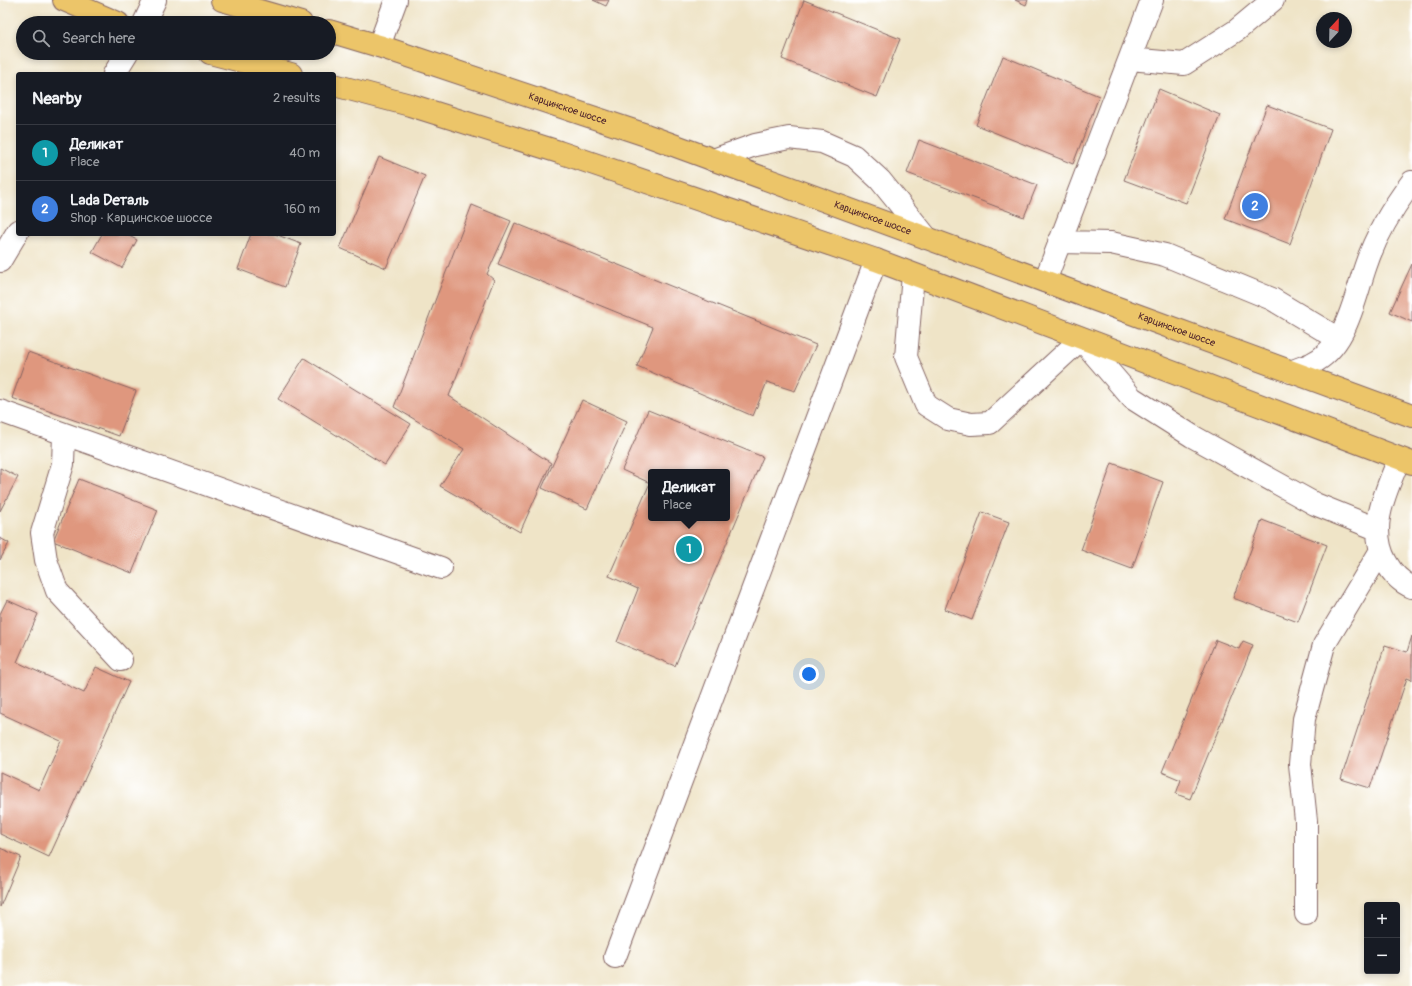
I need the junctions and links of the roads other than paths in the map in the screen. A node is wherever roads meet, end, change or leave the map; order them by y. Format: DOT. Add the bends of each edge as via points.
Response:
graph roads {
  1 [pos="64,0"];
  2 [pos="155,0"];
  3 [pos="222,0"];
  4 [pos="396,0"];
  5 [pos="1152,0"];
  6 [pos="1273,0"];
  7 [pos="102,16"];
  8 [pos="147,16"];
  9 [pos="277,16"];
  10 [pos="336,33"];
  11 [pos="379,46"];
  12 [pos="1130,59"];
  13 [pos="123,60"];
  14 [pos="237,60"];
  15 [pos="115,72"];
  16 [pos="283,72"];
  17 [pos="336,86"];
  18 [pos="713,160"];
  19 [pos="1412,182"];
  20 [pos="16,234"];
  21 [pos="927,238"];
  22 [pos="1060,242"];
  23 [pos="0,260"];
  24 [pos="876,260"];
  25 [pos="913,275"];
  26 [pos="1044,281"];
  27 [pos="1081,338"];
  28 [pos="1337,338"];
  29 [pos="1291,372"];
  30 [pos="0,411"];
  31 [pos="1412,416"];
  32 [pos="64,434"];
  33 [pos="1406,461"];
  34 [pos="1377,529"];
  35 [pos="1380,552"];
  36 [pos="441,568"];
  37 [pos="1412,587"];
  38 [pos="121,660"];
  39 [pos="1306,914"];
  40 [pos="615,957"];
  1 -- 7 [label="main road"];
  2 -- 8 [label="street"];
  3 -- 9 [label="main road"];
  4 -- 11 [label="street"];
  5 -- 12 [label="street"];
  6 -- 12 [label="street" via="1237,30 1184,64"];
  10 -- 11 [label="main road, Карцинское шоссе"];
  11 -- 18 [label="main road, Карцинское шоссе" via="646,135"];
  12 -- 22 [label="street"];
  13 -- 15 [label="street"];
  14 -- 16 [label="main road"];
  17 -- 24 [label="main road" via="410,105 551,150"];
  18 -- 21 [label="main road, Карцинское шоссе"];
  18 -- 21 [label="street" via="755,145 789,138 822,142 854,156 880,180"];
  19 -- 28 [label="street" via="1379,234 1350,315"];
  20 -- 23 [label="street"];
  21 -- 26 [label="main road, Карцинское шоссе"];
  22 -- 26 [label="street"];
  22 -- 28 [label="street" via="1111,243 1165,255 1272,299"];
  24 -- 25 [label="main road"];
  24 -- 40 [label="street"];
  25 -- 27 [label="main road"];
  25 -- 27 [label="street" via="906,357 926,405 948,419 971,424 990,423"];
  26 -- 29 [label="main road, Карцинское шоссе"];
  27 -- 33 [label="main road"];
  27 -- 34 [label="street" via="1132,398 1192,436 1309,501"];
  28 -- 29 [label="street" via="1332,348 1312,364"];
  29 -- 31 [label="main road, Карцинское шоссе"];
  30 -- 32 [label="street"];
  32 -- 36 [label="street"];
  32 -- 38 [label="street" via="64,464 42,533 46,560 57,591"];
  33 -- 34 [label="street" via="1379,510"];
  34 -- 35 [label="street"];
  35 -- 37 [label="street" via="1390,571 1404,584"];
  35 -- 39 [label="street" via="1324,646 1304,720 1300,764 1306,821"];
}
